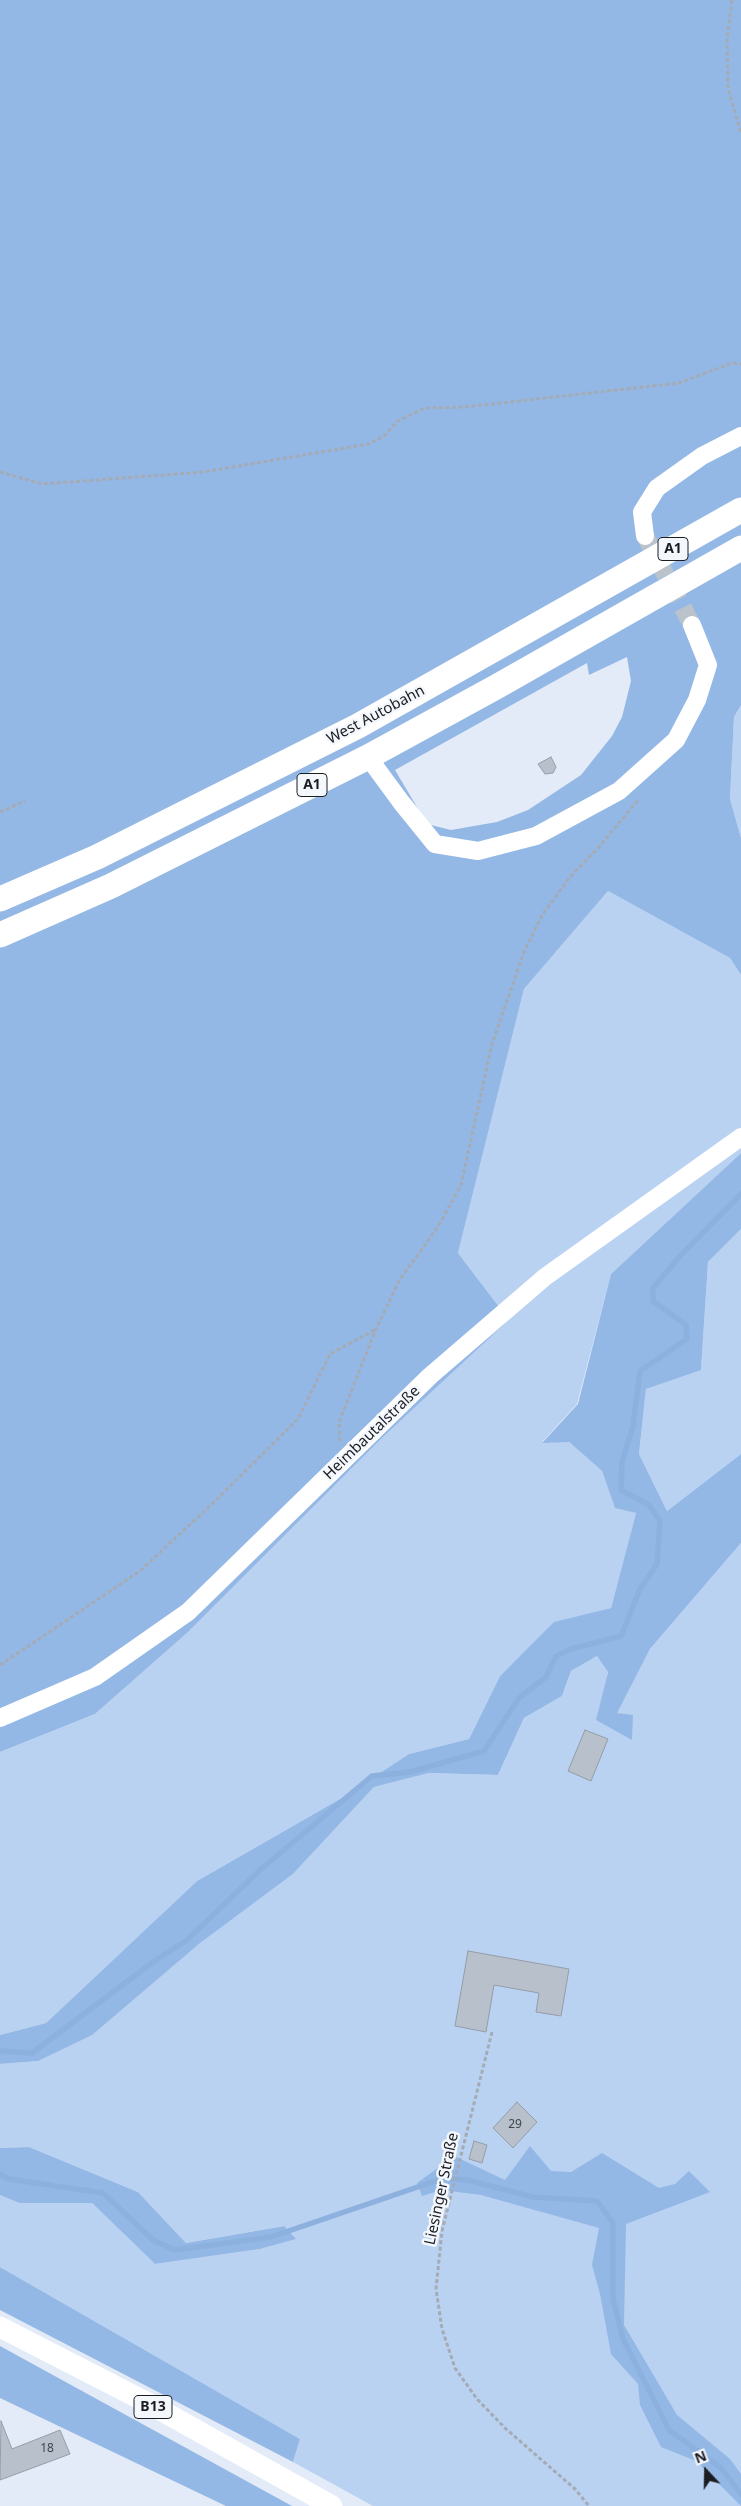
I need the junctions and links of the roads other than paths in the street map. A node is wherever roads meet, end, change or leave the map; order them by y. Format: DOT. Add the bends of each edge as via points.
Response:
graph roads {
  1 [pos="741,436"];
  2 [pos="741,510"];
  3 [pos="645,536"];
  4 [pos="741,548"];
  5 [pos="692,625"];
  6 [pos="368,757"];
  7 [pos="0,899"];
  8 [pos="0,935"];
  9 [pos="741,1137"];
  10 [pos="0,1718"];
  11 [pos="0,2327"];
  12 [pos="332,2506"];
  1 -- 3 [label="street" via="702,456 657,488 642,512"];
  2 -- 7 [label="highway, West Autobahn / A1" via="358,726 97,857"];
  4 -- 6 [label="highway, A1"];
  5 -- 6 [label="street" via="708,665 697,700 676,740 619,791 536,836 478,851 435,844"];
  6 -- 8 [label="highway, A1" via="111,886"];
  9 -- 10 [label="street, Heimbautalstraße" via="545,1277 430,1376 188,1612 95,1677"];
  11 -- 12 [label="main road, B13" via="148,2403"];
}
